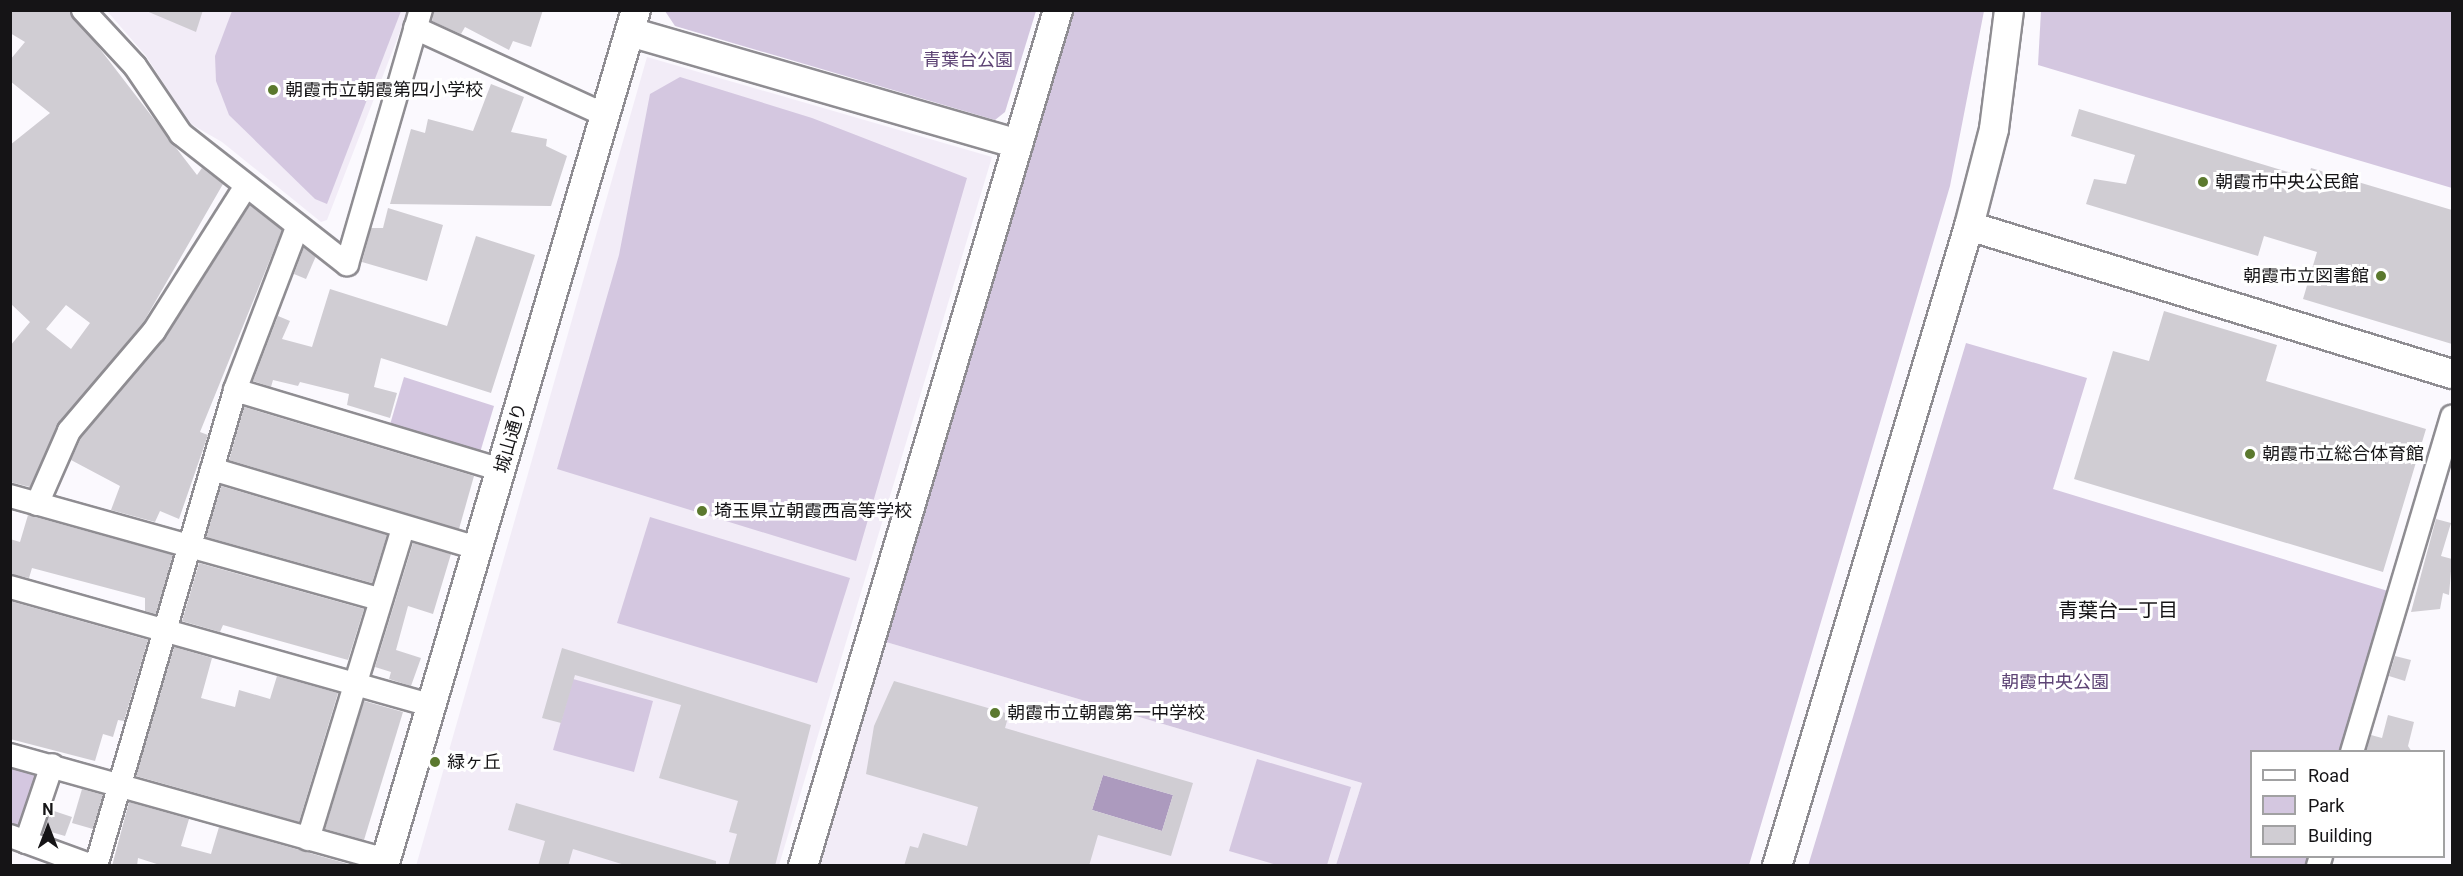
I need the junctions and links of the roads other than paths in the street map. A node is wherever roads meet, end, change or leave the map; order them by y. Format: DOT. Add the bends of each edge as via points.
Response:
graph roads {
  1 [pos="83,10"];
  2 [pos="1058,10"];
  3 [pos="2009,10"];
  4 [pos="418,19"];
  5 [pos="633,21"];
  6 [pos="605,115"];
  7 [pos="1018,144"];
  8 [pos="246,186"];
  9 [pos="1969,226"];
  10 [pos="297,228"];
  11 [pos="2452,374"];
  12 [pos="235,390"];
  13 [pos="2452,417"];
  14 [pos="212,469"];
  15 [pos="502,470"];
  16 [pos="10,496"];
  17 [pos="38,504"];
  18 [pos="403,528"];
  19 [pos="189,548"];
  20 [pos="477,548"];
  21 [pos="10,586"];
  22 [pos="379,599"];
  23 [pos="165,629"];
  24 [pos="353,681"];
  25 [pos="430,705"];
  26 [pos="2353,750"];
  27 [pos="10,754"];
  28 [pos="52,765"];
  29 [pos="120,783"];
  30 [pos="19,839"];
  31 [pos="308,839"];
  32 [pos="384,863"];
  33 [pos="94,866"];
  34 [pos="803,866"];
  35 [pos="1777,866"];
  1 -- 8 [label="street" via="135,66 181,134"];
  2 -- 7 [label="street"];
  3 -- 9 [label="street" via="1994,129"];
  4 -- 6 [label="street"];
  4 -- 10 [label="street" via="346,264"];
  5 -- 6 [label="street, 城山通り"];
  5 -- 7 [label="street"];
  6 -- 15 [label="street, 城山通り"];
  7 -- 34 [label="street"];
  8 -- 10 [label="street"];
  8 -- 17 [label="street" via="154,332 69,431"];
  9 -- 11 [label="street"];
  9 -- 35 [label="street"];
  10 -- 12 [label="street"];
  12 -- 14 [label="street"];
  12 -- 15 [label="street"];
  13 -- 26 [label="street"];
  14 -- 18 [label="street"];
  14 -- 19 [label="street"];
  15 -- 20 [label="street, 城山通り"];
  16 -- 17 [label="street"];
  17 -- 19 [label="street"];
  18 -- 20 [label="street"];
  18 -- 22 [label="street"];
  19 -- 22 [label="street"];
  19 -- 23 [label="street"];
  20 -- 25 [label="street, 城山通り"];
  21 -- 23 [label="street"];
  22 -- 24 [label="street"];
  23 -- 24 [label="street"];
  23 -- 29 [label="street"];
  24 -- 25 [label="street"];
  24 -- 31 [label="street"];
  25 -- 32 [label="street, 城山通り"];
  27 -- 28 [label="street"];
  28 -- 29 [label="street"];
  28 -- 30 [label="street"];
  29 -- 31 [label="street"];
  29 -- 33 [label="street"];
  30 -- 33 [label="street"];
  31 -- 32 [label="street"];
}
